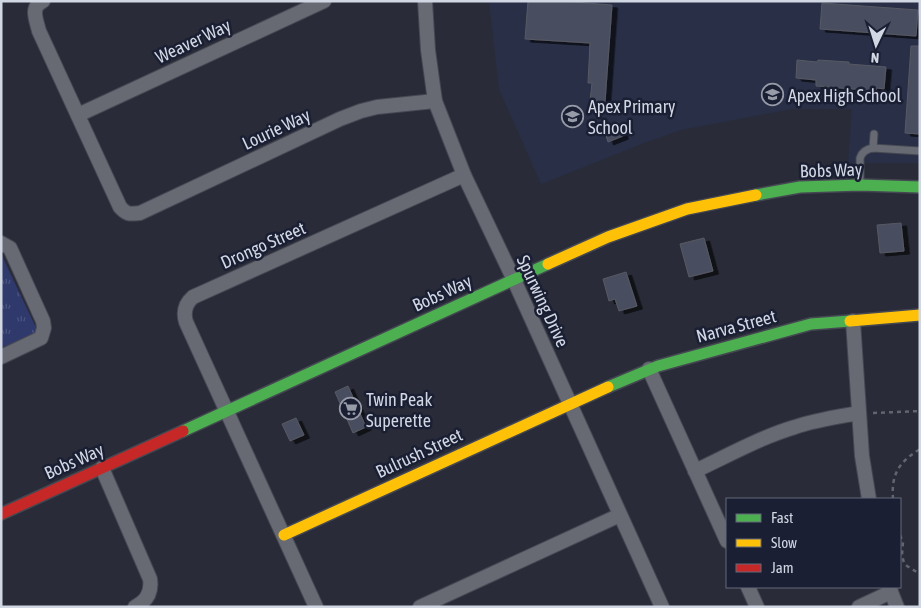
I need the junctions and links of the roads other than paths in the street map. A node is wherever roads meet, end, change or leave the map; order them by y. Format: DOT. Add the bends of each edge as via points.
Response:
graph roads {
  1 [pos="43,1"];
  2 [pos="324,1"];
  3 [pos="425,1"];
  4 [pos="435,101"];
  5 [pos="78,115"];
  6 [pos="874,134"];
  7 [pos="873,148"];
  8 [pos="920,151"];
  9 [pos="464,175"];
  10 [pos="860,185"];
  11 [pos="920,187"];
  12 [pos="1,243"];
  13 [pos="514,280"];
  14 [pos="920,315"];
  15 [pos="853,321"];
  16 [pos="1,357"];
  17 [pos="649,369"];
  18 [pos="570,404"];
  19 [pos="227,411"];
  20 [pos="859,413"];
  21 [pos="102,468"];
  22 [pos="695,471"];
  23 [pos="869,498"];
  24 [pos="1,514"];
  25 [pos="620,515"];
  26 [pos="284,535"];
  27 [pos="726,539"];
  28 [pos="748,588"];
  29 [pos="890,590"];
  30 [pos="135,607"];
  31 [pos="316,607"];
  32 [pos="420,607"];
  33 [pos="662,607"];
  34 [pos="757,607"];
  35 [pos="860,607"];
  36 [pos="897,607"];
  1 -- 5 [label="street" via="35,8 39,30"];
  2 -- 5 [label="street, Weaver Way"];
  3 -- 4 [label="street, Spurwing Drive"];
  4 -- 5 [label="street, Lourie Way" via="377,107 354,114 140,213 130,214 120,207"];
  4 -- 9 [label="street, Spurwing Drive"];
  6 -- 7 [label="lane"];
  7 -- 8 [label="lane"];
  7 -- 10 [label="lane" via="866,149 861,155"];
  9 -- 13 [label="street, Spurwing Drive"];
  9 -- 19 [label="street, Drongo Street" via="193,297 184,312 186,322"];
  10 -- 11 [label="street, Bobs Way"];
  10 -- 13 [label="street, Bobs Way" via="800,187 687,209 608,237"];
  12 -- 16 [label="street" via="10,248 44,328 41,338"];
  13 -- 18 [label="street, Spurwing Drive"];
  13 -- 19 [label="street, Bobs Way"];
  14 -- 15 [label="street, Narva Street"];
  15 -- 17 [label="street, Narva Street" via="811,324"];
  15 -- 20 [label="street"];
  17 -- 18 [label="street, Narva Street"];
  17 -- 22 [label="street"];
  18 -- 25 [label="street, Spurwing Drive"];
  18 -- 26 [label="street, Bulrush Street"];
  19 -- 21 [label="street, Bobs Way"];
  19 -- 26 [label="street, Drongo Street"];
  20 -- 22 [label="street" via="794,427"];
  20 -- 23 [label="street"];
  21 -- 24 [label="street, Bobs Way"];
  21 -- 30 [label="street" via="150,579 147,598"];
  22 -- 27 [label="street"];
  25 -- 32 [label="street"];
  25 -- 33 [label="street, Spurwing Drive"];
  26 -- 31 [label="street, Drongo Street"];
  28 -- 34 [label="street"];
  29 -- 35 [label="street"];
  29 -- 36 [label="street"];
}
